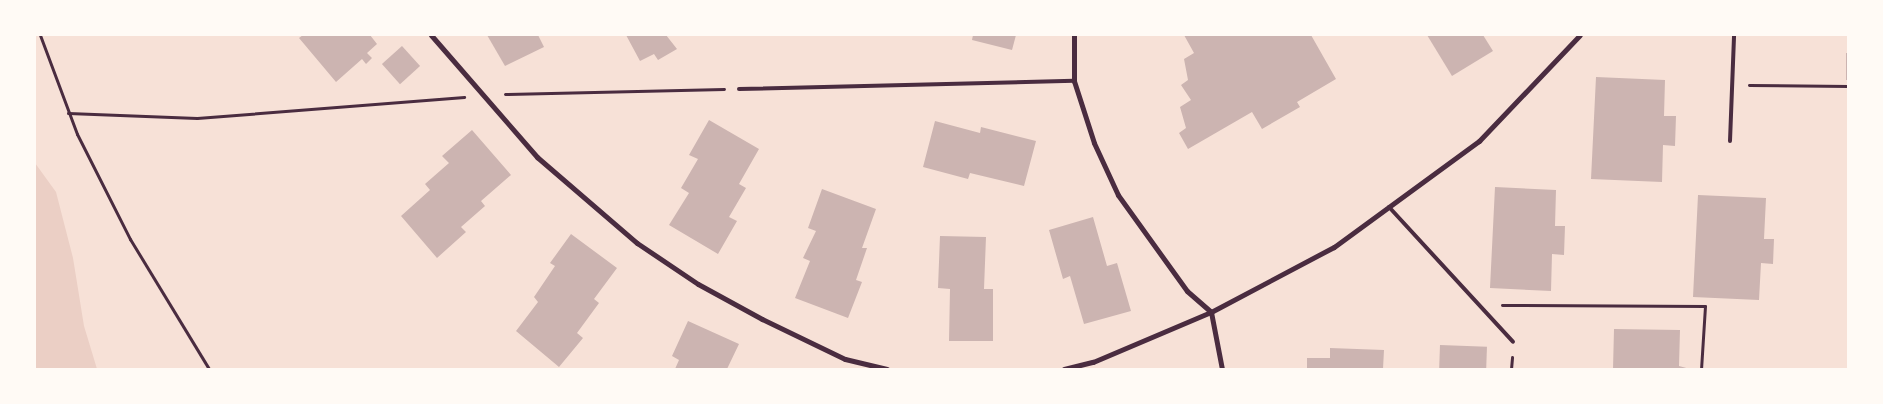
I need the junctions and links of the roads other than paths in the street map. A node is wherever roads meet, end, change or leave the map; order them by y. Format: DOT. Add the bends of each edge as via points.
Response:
graph roads {
  1 [pos="431,35"];
  2 [pos="1074,35"];
  3 [pos="1580,35"];
  4 [pos="1734,35"];
  5 [pos="1074,81"];
  6 [pos="739,89"];
  7 [pos="1730,141"];
  8 [pos="1388,207"];
  9 [pos="1212,312"];
  10 [pos="1513,342"];
  11 [pos="888,369"];
  12 [pos="1064,369"];
  13 [pos="1222,369"];
  1 -- 11 [label="street" via="537,157 637,243 698,284 762,319 845,359"];
  2 -- 5 [label="street"];
  3 -- 8 [label="street" via="1480,142"];
  4 -- 7 [label="lane"];
  5 -- 6 [label="lane"];
  5 -- 9 [label="street" via="1094,143 1118,196 1187,291"];
  8 -- 9 [label="street" via="1334,247"];
  8 -- 10 [label="lane"];
  9 -- 12 [label="street" via="1093,362"];
  9 -- 13 [label="street"];
}
